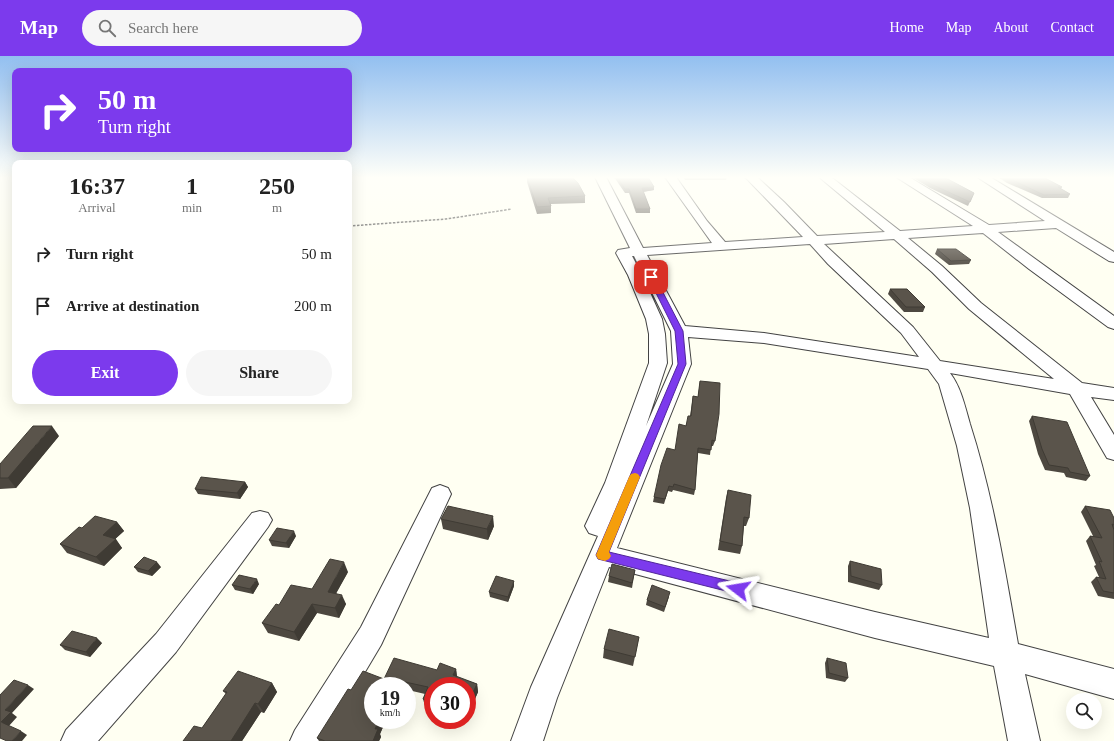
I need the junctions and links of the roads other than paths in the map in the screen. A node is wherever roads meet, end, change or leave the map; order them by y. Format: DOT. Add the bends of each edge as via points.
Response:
graph roads {
  1 [pos="616,209"];
  2 [pos="692,209"];
  3 [pos="784,209"];
  4 [pos="864,209"];
  5 [pos="954,209"];
  6 [pos="1034,209"];
  7 [pos="1058,224"];
  8 [pos="985,228"];
  9 [pos="896,234"];
  10 [pos="811,239"];
  11 [pos="720,245"];
  12 [pos="637,250"];
  13 [pos="1114,258"];
  14 [pos="1114,324"];
  15 [pos="679,331"];
  16 [pos="936,365"];
  17 [pos="1076,389"];
  18 [pos="1114,394"];
  19 [pos="1114,453"];
  20 [pos="440,494"];
  21 [pos="260,520"];
  22 [pos="607,543"];
  23 [pos="1006,655"];
  24 [pos="1114,684"];
  25 [pos="77,741"];
  26 [pos="306,741"];
  27 [pos="527,741"];
  28 [pos="1024,741"];
  1 -- 12 [label="street"];
  2 -- 11 [label="street"];
  3 -- 10 [label="street"];
  4 -- 9 [label="street"];
  5 -- 8 [label="street"];
  6 -- 7 [label="street"];
  7 -- 8 [label="street"];
  7 -- 13 [label="street"];
  8 -- 9 [label="street"];
  8 -- 14 [label="street"];
  9 -- 10 [label="street"];
  9 -- 17 [label="street" via="975,306"];
  10 -- 11 [label="street"];
  10 -- 16 [label="street" via="907,330"];
  11 -- 12 [label="street"];
  12 -- 15 [label="street"];
  12 -- 22 [label="street" via="623,252 654,319 658,363 616,483 597,526"];
  15 -- 16 [label="street" via="762,338"];
  15 -- 22 [label="street" via="682,364"];
  16 -- 17 [label="street"];
  16 -- 23 [label="street" via="948,383 982,508"];
  17 -- 18 [label="street"];
  17 -- 19 [label="street"];
  20 -- 26 [label="street" via="371,636"];
  21 -- 25 [label="street" via="166,643"];
  22 -- 23 [label="street" via="753,593 875,625"];
  22 -- 27 [label="street" via="542,698"];
  23 -- 24 [label="street"];
  23 -- 28 [label="street"];
}
